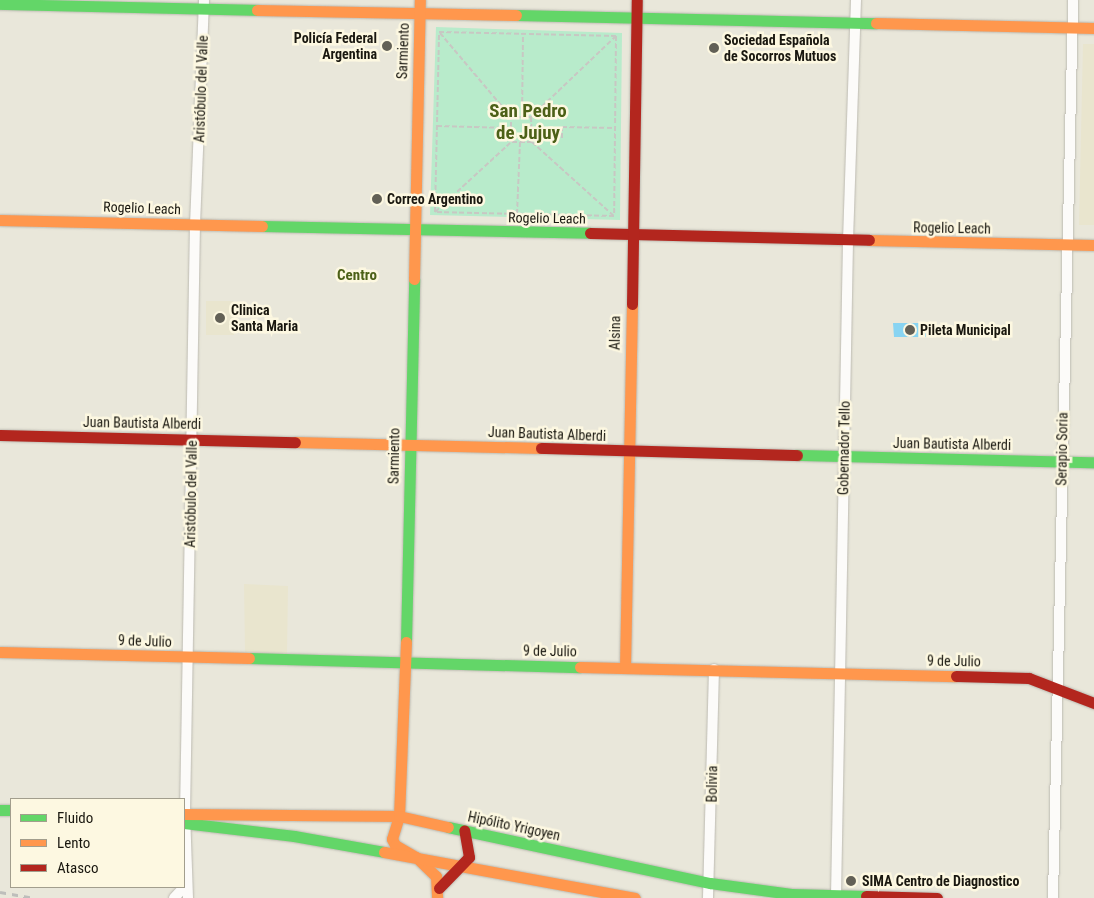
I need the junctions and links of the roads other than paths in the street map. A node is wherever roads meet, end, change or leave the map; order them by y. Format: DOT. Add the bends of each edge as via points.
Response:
graph roads {
  1 [pos="637,0"];
  2 [pos="856,0"];
  3 [pos="1073,0"];
  4 [pos="0,4"];
  5 [pos="204,4"];
  6 [pos="420,6"];
  7 [pos="637,16"];
  8 [pos="855,22"];
  9 [pos="1072,27"];
  10 [pos="1094,28"];
  11 [pos="0,220"];
  12 [pos="195,225"];
  13 [pos="413,229"];
  14 [pos="632,235"];
  15 [pos="848,241"];
  16 [pos="1067,244"];
  17 [pos="1094,245"];
  18 [pos="0,435"];
  19 [pos="192,438"];
  20 [pos="409,445"];
  21 [pos="627,451"];
  22 [pos="844,457"];
  23 [pos="1062,461"];
  24 [pos="1094,462"];
  25 [pos="0,652"];
  26 [pos="189,657"];
  27 [pos="406,663"];
  28 [pos="625,668"];
  29 [pos="714,669"];
  30 [pos="840,674"];
  31 [pos="1056,688"];
  32 [pos="1094,703"];
  33 [pos="185,798"];
  34 [pos="399,816"];
  35 [pos="185,818"];
  36 [pos="185,818"];
  37 [pos="464,830"];
  38 [pos="185,852"];
  39 [pos="416,856"];
  40 [pos="464,865"];
  41 [pos="710,883"];
  42 [pos="186,885"];
  43 [pos="183,888"];
  44 [pos="438,893"];
  45 [pos="790,896"];
  46 [pos="836,896"];
  47 [pos="174,898"];
  48 [pos="188,898"];
  49 [pos="635,898"];
  50 [pos="708,898"];
  51 [pos="937,898"];
  52 [pos="1053,898"];
  1 -- 7 [label="street, Alsina"];
  2 -- 8 [label="street, Gobernador Tello"];
  3 -- 9 [label="street, Serapio Soria"];
  4 -- 5 [label="street"];
  5 -- 6 [label="street"];
  5 -- 12 [label="street, Aristóbulo del Valle"];
  6 -- 7 [label="street"];
  6 -- 13 [label="street, Sarmiento"];
  7 -- 8 [label="street"];
  7 -- 14 [label="street, Alsina"];
  8 -- 9 [label="street"];
  8 -- 15 [label="street, Gobernador Tello"];
  9 -- 10 [label="street"];
  9 -- 16 [label="street, Serapio Soria"];
  11 -- 12 [label="street, Rogelio Leach"];
  12 -- 13 [label="street, Rogelio Leach"];
  12 -- 19 [label="street, Aristóbulo del Valle"];
  13 -- 14 [label="street, Rogelio Leach"];
  13 -- 20 [label="street, Sarmiento"];
  14 -- 15 [label="street, Rogelio Leach"];
  14 -- 21 [label="street, Alsina"];
  15 -- 16 [label="street, Rogelio Leach"];
  15 -- 22 [label="street, Gobernador Tello"];
  16 -- 17 [label="street, Rogelio Leach"];
  16 -- 23 [label="street, Serapio Soria"];
  18 -- 19 [label="street, Juan Bautista Alberdi"];
  19 -- 20 [label="street, Juan Bautista Alberdi"];
  19 -- 26 [label="street, Aristóbulo del Valle"];
  20 -- 21 [label="street, Juan Bautista Alberdi"];
  20 -- 27 [label="street, Sarmiento"];
  21 -- 22 [label="street, Juan Bautista Alberdi"];
  21 -- 28 [label="street, Alsina"];
  22 -- 23 [label="street, Juan Bautista Alberdi"];
  22 -- 30 [label="street, Gobernador Tello"];
  23 -- 24 [label="street, Juan Bautista Alberdi"];
  23 -- 31 [label="street, Serapio Soria"];
  25 -- 26 [label="street, 9 de Julio"];
  26 -- 27 [label="street, 9 de Julio"];
  26 -- 33 [label="street, Aristóbulo del Valle"];
  27 -- 28 [label="street, 9 de Julio"];
  27 -- 34 [label="street, Sarmiento"];
  28 -- 29 [label="street, 9 de Julio"];
  29 -- 30 [label="street, 9 de Julio"];
  29 -- 41 [label="street, Bolivia"];
  30 -- 31 [label="street, 9 de Julio" via="1029,678"];
  30 -- 46 [label="street, Gobernador Tello"];
  31 -- 32 [label="street, 9 de Julio"];
  31 -- 52 [label="street, Serapio Soria"];
  34 -- 35 [label="street, Hipólito Yrigoyen"];
  34 -- 37 [label="street, Hipólito Yrigoyen"];
  34 -- 39 [label="street, Sarmiento" via="392,839 395,845"];
  36 -- 39 [label="street"];
  37 -- 40 [label="street" via="469,847"];
  37 -- 41 [label="street, Hipólito Yrigoyen"];
  38 -- 42 [label="street, Aristóbulo del Valle"];
  39 -- 40 [label="street"];
  39 -- 44 [label="street, Sarmiento" via="436,876"];
  40 -- 44 [label="street"];
  40 -- 49 [label="street"];
  41 -- 45 [label="street, Hipólito Yrigoyen"];
  41 -- 50 [label="street, Bolivia"];
  42 -- 48 [label="street, Aristóbulo del Valle"];
  43 -- 47 [label="street"];
  45 -- 46 [label="street, Hipólito Yrigoyen"];
  46 -- 51 [label="street, Hipólito Yrigoyen"];
}
